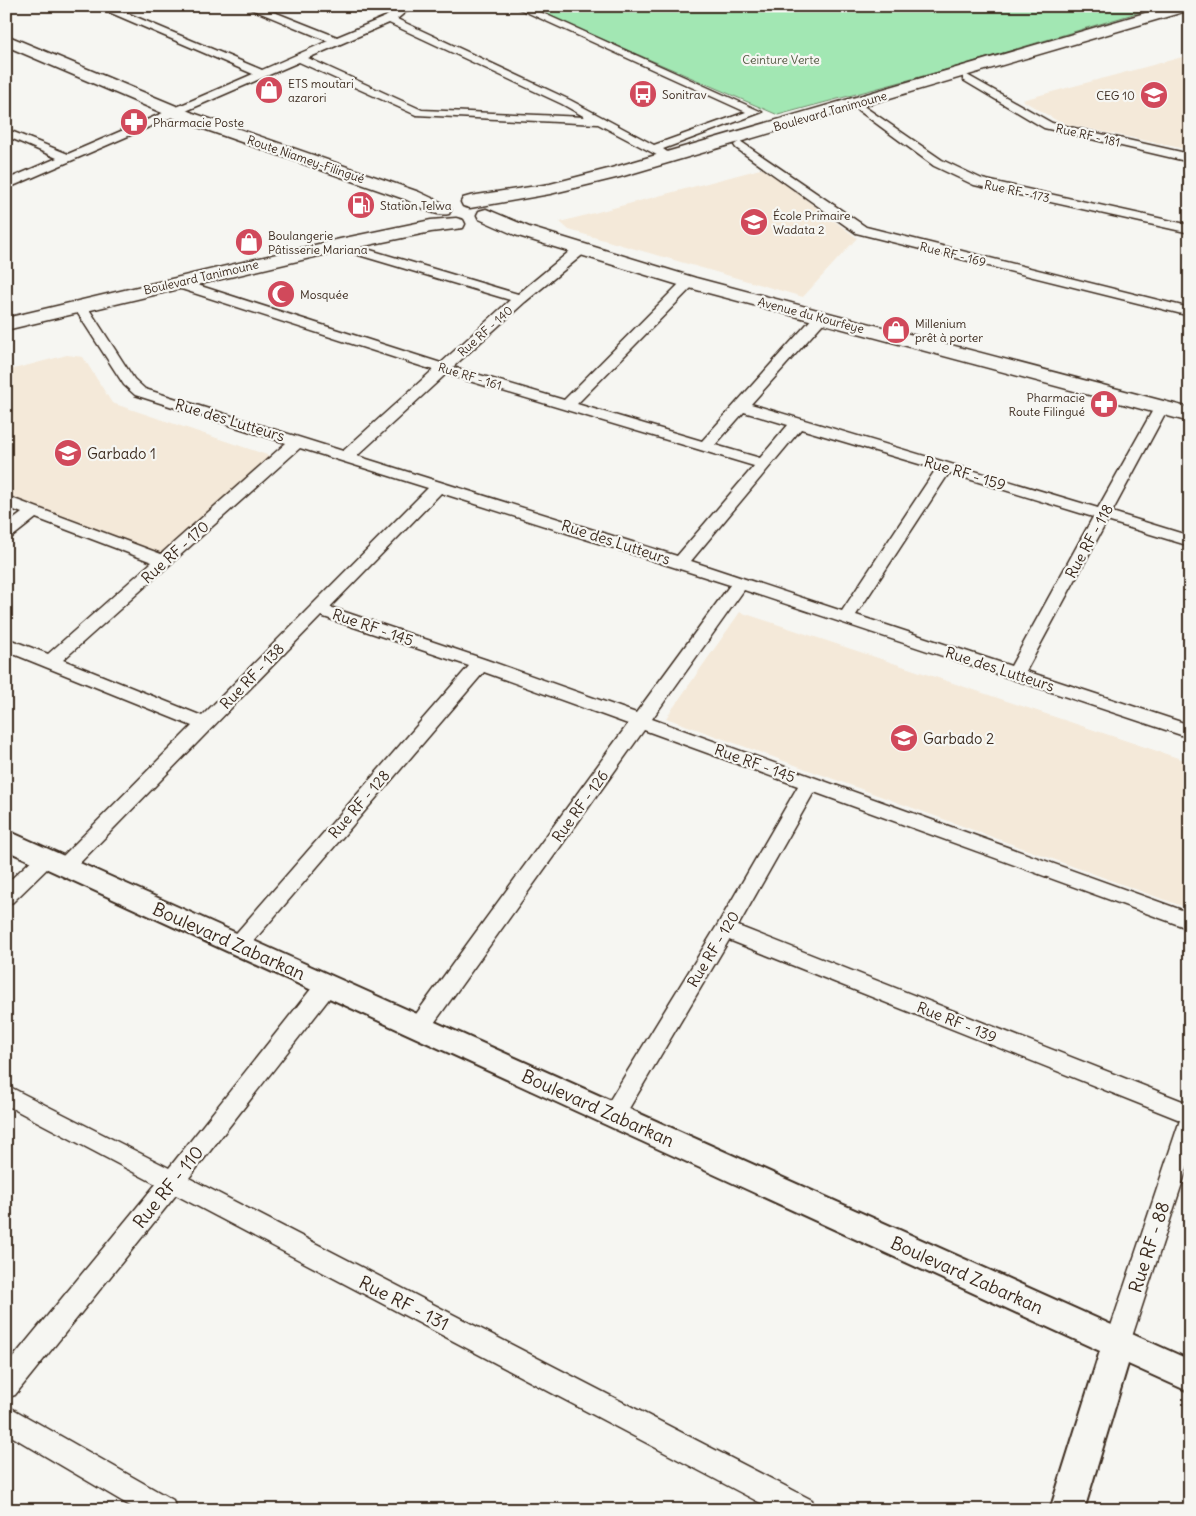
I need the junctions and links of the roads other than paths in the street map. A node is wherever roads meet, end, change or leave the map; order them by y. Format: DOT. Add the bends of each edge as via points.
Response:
graph roads {
  1 [pos="100,6"];
  2 [pos="249,6"];
  3 [pos="518,6"];
  4 [pos="1186,6"];
  5 [pos="404,7"];
  6 [pos="1190,12"];
  7 [pos="389,19"];
  8 [pos="6,40"];
  9 [pos="337,42"];
  10 [pos="299,58"];
  11 [pos="262,74"];
  12 [pos="967,78"];
  13 [pos="934,84"];
  14 [pos="862,108"];
  15 [pos="174,112"];
  16 [pos="600,122"];
  17 [pos="6,132"];
  18 [pos="740,146"];
  19 [pos="653,149"];
  20 [pos="67,158"];
  21 [pos="670,158"];
  22 [pos="1190,158"];
  23 [pos="6,185"];
  24 [pos="413,196"];
  25 [pos="466,202"];
  26 [pos="464,216"];
  27 [pos="379,227"];
  28 [pos="1190,229"];
  29 [pos="340,245"];
  30 [pos="581,249"];
  31 [pos="689,282"];
  32 [pos="177,283"];
  33 [pos="520,299"];
  34 [pos="80,306"];
  35 [pos="1190,312"];
  36 [pos="6,317"];
  37 [pos="820,318"];
  38 [pos="6,324"];
  39 [pos="444,369"];
  40 [pos="567,406"];
  41 [pos="741,406"];
  42 [pos="1161,408"];
  43 [pos="1190,415"];
  44 [pos="798,423"];
  45 [pos="298,441"];
  46 [pos="705,447"];
  47 [pos="347,456"];
  48 [pos="764,464"];
  49 [pos="945,467"];
  50 [pos="439,486"];
  51 [pos="6,501"];
  52 [pos="34,511"];
  53 [pos="1103,515"];
  54 [pos="6,533"];
  55 [pos="1190,541"];
  56 [pos="165,560"];
  57 [pos="680,563"];
  58 [pos="740,584"];
  59 [pos="318,609"];
  60 [pos="846,618"];
  61 [pos="6,644"];
  62 [pos="50,662"];
  63 [pos="480,664"];
  64 [pos="1016,674"];
  65 [pos="641,722"];
  66 [pos="205,724"];
  67 [pos="1190,732"];
  68 [pos="810,782"];
  69 [pos="6,839"];
  70 [pos="56,862"];
  71 [pos="6,897"];
  72 [pos="1190,921"];
  73 [pos="725,930"];
  74 [pos="238,944"];
  75 [pos="327,985"];
  76 [pos="419,1027"];
  77 [pos="6,1094"];
  78 [pos="1190,1114"];
  79 [pos="613,1115"];
  80 [pos="1190,1122"];
  81 [pos="172,1182"];
  82 [pos="1118,1344"];
  83 [pos="1190,1376"];
  84 [pos="6,1386"];
  85 [pos="6,1418"];
  86 [pos="163,1510"];
  87 [pos="802,1510"];
  88 [pos="1067,1510"];
  1 -- 11 [label="street"];
  2 -- 9 [label="street"];
  3 -- 19 [label="street" via="756,112"];
  4 -- 13 [label="main road, Boulevard Tanimoune"];
  5 -- 7 [label="street"];
  6 -- 12 [label="main road, Boulevard Tanimoune"];
  7 -- 9 [label="street"];
  7 -- 16 [label="street" via="566,102"];
  8 -- 15 [label="main road, Route Niamey-Filingué"];
  9 -- 10 [label="street"];
  10 -- 11 [label="street"];
  10 -- 16 [label="street" via="420,113"];
  11 -- 15 [label="street"];
  12 -- 13 [label="main road, Boulevard Tanimoune"];
  12 -- 22 [label="street, Rue RF - 181" via="1048,126"];
  13 -- 14 [label="main road, Boulevard Tanimoune"];
  13 -- 21 [label="main road, Boulevard Tanimoune"];
  14 -- 18 [label="main road, Boulevard Tanimoune"];
  14 -- 28 [label="street, Rue RF - 173" via="938,163 978,182"];
  15 -- 20 [label="street"];
  15 -- 24 [label="main road, Route Niamey-Filingué"];
  16 -- 19 [label="street"];
  17 -- 20 [label="street"];
  18 -- 26 [label="main road, Boulevard Tanimoune" via="627,179"];
  18 -- 35 [label="street, Rue RF - 169" via="861,230"];
  19 -- 21 [label="street"];
  20 -- 23 [label="street"];
  21 -- 25 [label="main road, Boulevard Tanimoune" via="567,186"];
  24 -- 25 [label="main road, Route Niamey-Filingué"];
  24 -- 26 [label="main road, Route Niamey-Filingué"];
  24 -- 27 [label="main road" via="416,205 412,212"];
  25 -- 26 [label="main road" via="450,204"];
  25 -- 26 [label="main road" via="485,207"];
  26 -- 27 [label="main road, Boulevard Tanimoune"];
  26 -- 29 [label="main road, Boulevard Tanimoune"];
  26 -- 30 [label="main road, Avenue du Kourfeye"];
  27 -- 36 [label="main road, Boulevard Tanimoune"];
  29 -- 32 [label="main road, Boulevard Tanimoune"];
  29 -- 33 [label="street"];
  30 -- 31 [label="main road, Avenue du Kourfeye"];
  30 -- 33 [label="street, Rue RF - 140"];
  31 -- 37 [label="main road, Avenue du Kourfeye"];
  31 -- 40 [label="street"];
  32 -- 34 [label="main road, Boulevard Tanimoune"];
  32 -- 39 [label="street, Rue RF - 161"];
  33 -- 39 [label="street, Rue RF - 140"];
  34 -- 38 [label="main road, Boulevard Tanimoune"];
  34 -- 45 [label="street, Rue des Lutteurs" via="132,388"];
  37 -- 41 [label="street"];
  37 -- 42 [label="main road, Avenue du Kourfeye"];
  39 -- 40 [label="street, Rue RF - 161"];
  39 -- 47 [label="street, Rue RF - 140"];
  40 -- 46 [label="street, Rue RF - 161"];
  41 -- 44 [label="street, Rue RF - 159"];
  41 -- 46 [label="street"];
  42 -- 43 [label="main road, Avenue du Kourfeye"];
  42 -- 53 [label="street, Rue RF - 118"];
  44 -- 48 [label="street"];
  44 -- 49 [label="street, Rue RF - 159"];
  45 -- 47 [label="street, Rue des Lutteurs"];
  45 -- 56 [label="street, Rue RF - 170"];
  46 -- 48 [label="street, Rue RF - 161"];
  47 -- 50 [label="street, Rue des Lutteurs"];
  48 -- 57 [label="street"];
  49 -- 53 [label="street, Rue RF - 159"];
  49 -- 60 [label="street"];
  50 -- 57 [label="street, Rue des Lutteurs"];
  50 -- 59 [label="street, Rue RF - 138"];
  51 -- 52 [label="street"];
  52 -- 54 [label="street"];
  52 -- 56 [label="street"];
  53 -- 55 [label="street, Rue RF - 159"];
  53 -- 64 [label="street, Rue RF - 118"];
  56 -- 62 [label="street, Rue RF - 170"];
  57 -- 58 [label="street, Rue des Lutteurs"];
  58 -- 60 [label="street, Rue des Lutteurs"];
  58 -- 65 [label="street, Rue RF - 126"];
  59 -- 63 [label="street, Rue RF - 145"];
  59 -- 66 [label="street, Rue RF - 138"];
  60 -- 64 [label="street, Rue des Lutteurs"];
  61 -- 62 [label="street"];
  62 -- 66 [label="street"];
  63 -- 65 [label="street, Rue RF - 145"];
  63 -- 74 [label="street, Rue RF - 128"];
  64 -- 67 [label="street, Rue des Lutteurs"];
  65 -- 68 [label="street, Rue RF - 145"];
  65 -- 76 [label="street, Rue RF - 126"];
  66 -- 70 [label="street, Rue RF - 138"];
  68 -- 72 [label="street, Rue RF - 145"];
  68 -- 73 [label="street, Rue RF - 120"];
  69 -- 70 [label="street, Boulevard Zabarkan"];
  70 -- 71 [label="street"];
  70 -- 74 [label="street, Boulevard Zabarkan"];
  73 -- 78 [label="street, Rue RF - 139"];
  73 -- 79 [label="street, Rue RF - 120"];
  74 -- 75 [label="street, Boulevard Zabarkan"];
  75 -- 76 [label="street, Boulevard Zabarkan"];
  75 -- 81 [label="street, Rue RF - 110"];
  76 -- 79 [label="street, Boulevard Zabarkan"];
  77 -- 81 [label="street, Rue RF - 131"];
  79 -- 82 [label="street, Boulevard Zabarkan"];
  80 -- 82 [label="street, Rue RF - 88"];
  81 -- 84 [label="street, Rue RF - 110"];
  81 -- 87 [label="street, Rue RF - 131"];
  82 -- 83 [label="street, Boulevard Zabarkan"];
  82 -- 88 [label="street"];
  85 -- 86 [label="street"];
}
